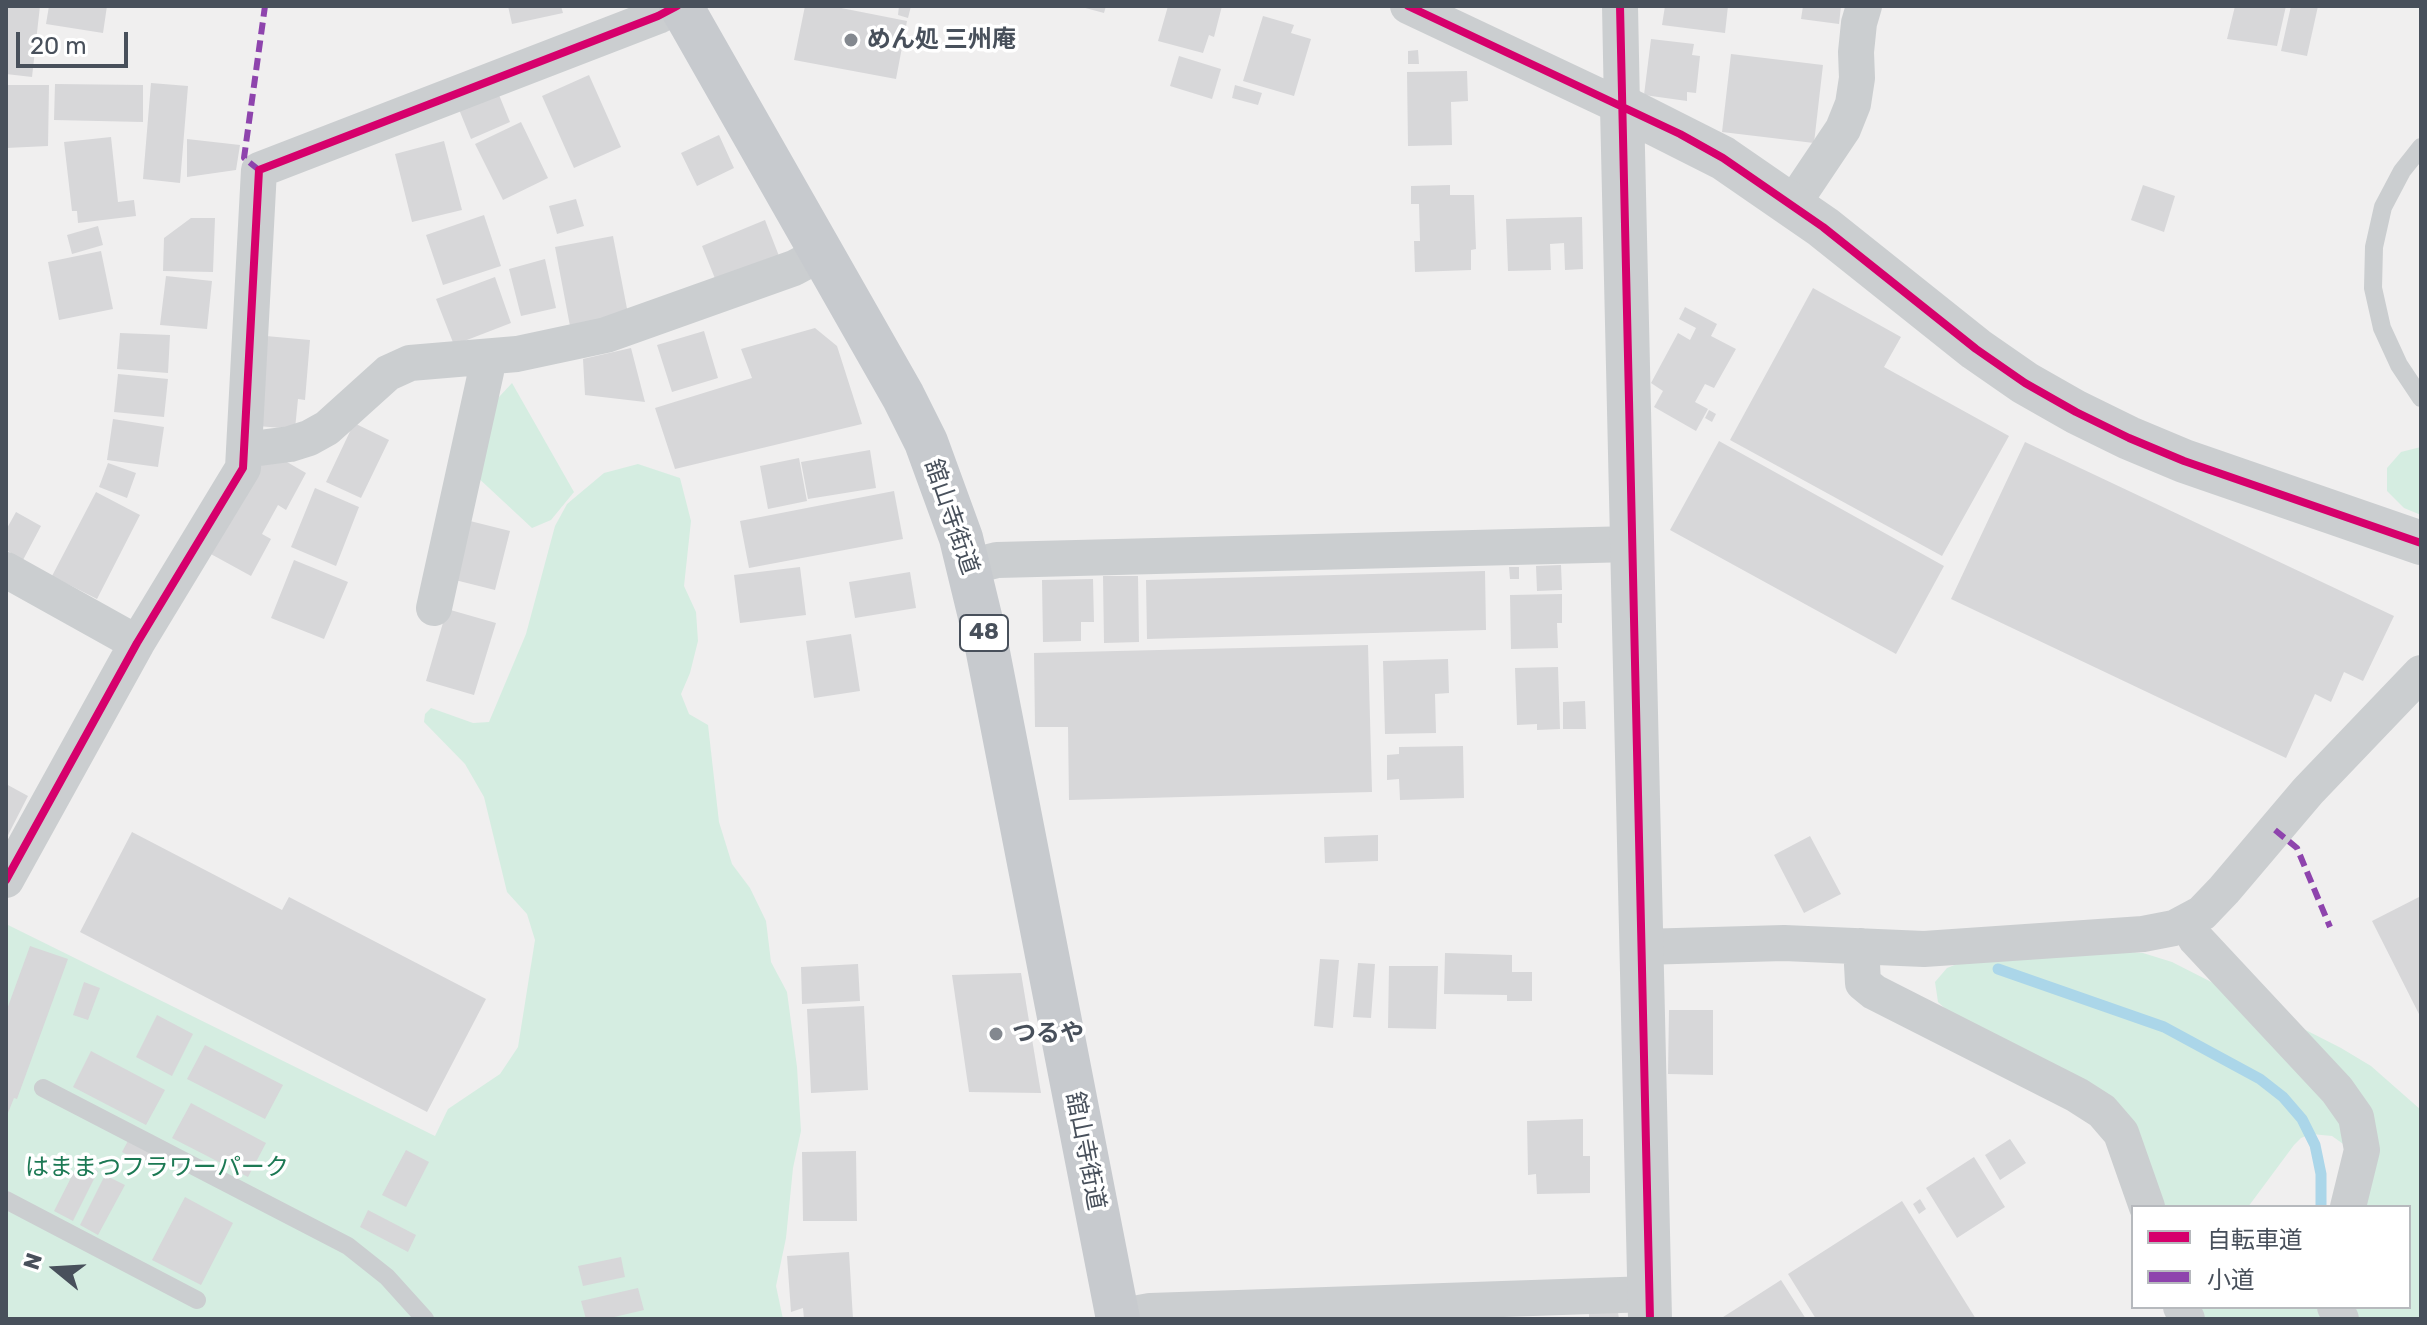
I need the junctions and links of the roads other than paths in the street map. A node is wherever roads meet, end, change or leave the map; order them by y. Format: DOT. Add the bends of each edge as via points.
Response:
graph roads {
  1 [pos="679,6"];
  2 [pos="1408,6"];
  3 [pos="1620,6"];
  4 [pos="1864,6"];
  5 [pos="1622,107"];
  6 [pos="2421,147"];
  7 [pos="1792,205"];
  8 [pos="822,253"];
  9 [pos="484,358"];
  10 [pos="2421,398"];
  11 [pos="244,450"];
  12 [pos="2421,543"];
  13 [pos="1632,544"];
  14 [pos="969,567"];
  15 [pos="6,570"];
  16 [pos="434,608"];
  17 [pos="137,643"];
  18 [pos="2421,673"];
  19 [pos="6,880"];
  20 [pos="2186,922"];
  21 [pos="1861,946"];
  22 [pos="1641,947"];
  23 [pos="43,1088"];
  24 [pos="6,1200"];
  25 [pos="2146,1205"];
  26 [pos="2348,1205"];
  27 [pos="197,1300"];
  28 [pos="1650,1306"];
  29 [pos="1118,1318"];
  30 [pos="425,1319"];
  1 -- 8 [label="main road, 舘山寺街道 / 48"];
  1 -- 11 [label="street" via="259,170"];
  2 -- 5 [label="street"];
  3 -- 5 [label="street"];
  4 -- 7 [label="street" via="1853,104 1843,129"];
  5 -- 7 [label="street" via="1702,146"];
  5 -- 13 [label="street"];
  6 -- 10 [label="lane" via="2383,207 2374,247 2373,288 2382,328"];
  7 -- 12 [label="street" via="1976,349 2076,412 2184,461"];
  8 -- 9 [label="street" via="650,321 562,346"];
  8 -- 14 [label="main road, 舘山寺街道 / 48" via="926,442"];
  9 -- 11 [label="street" via="410,363 388,373 309,438"];
  9 -- 16 [label="street" via="486,372"];
  11 -- 17 [label="street" via="243,468"];
  13 -- 14 [label="street" via="997,560"];
  13 -- 22 [label="street"];
  14 -- 29 [label="main road, 舘山寺街道 / 48"];
  15 -- 17 [label="street"];
  17 -- 19 [label="street"];
  18 -- 20 [label="street" via="2308,791 2224,890"];
  20 -- 21 [label="street" via="2127,936 1924,949"];
  20 -- 26 [label="street" via="2356,1117 2362,1150"];
  21 -- 22 [label="street"];
  21 -- 25 [label="street" via="1863,983 1874,992 2102,1111 2121,1133"];
  22 -- 28 [label="street"];
  23 -- 30 [label="lane" via="348,1246 387,1277"];
  24 -- 27 [label="lane"];
  28 -- 29 [label="street" via="1150,1311"];
}
